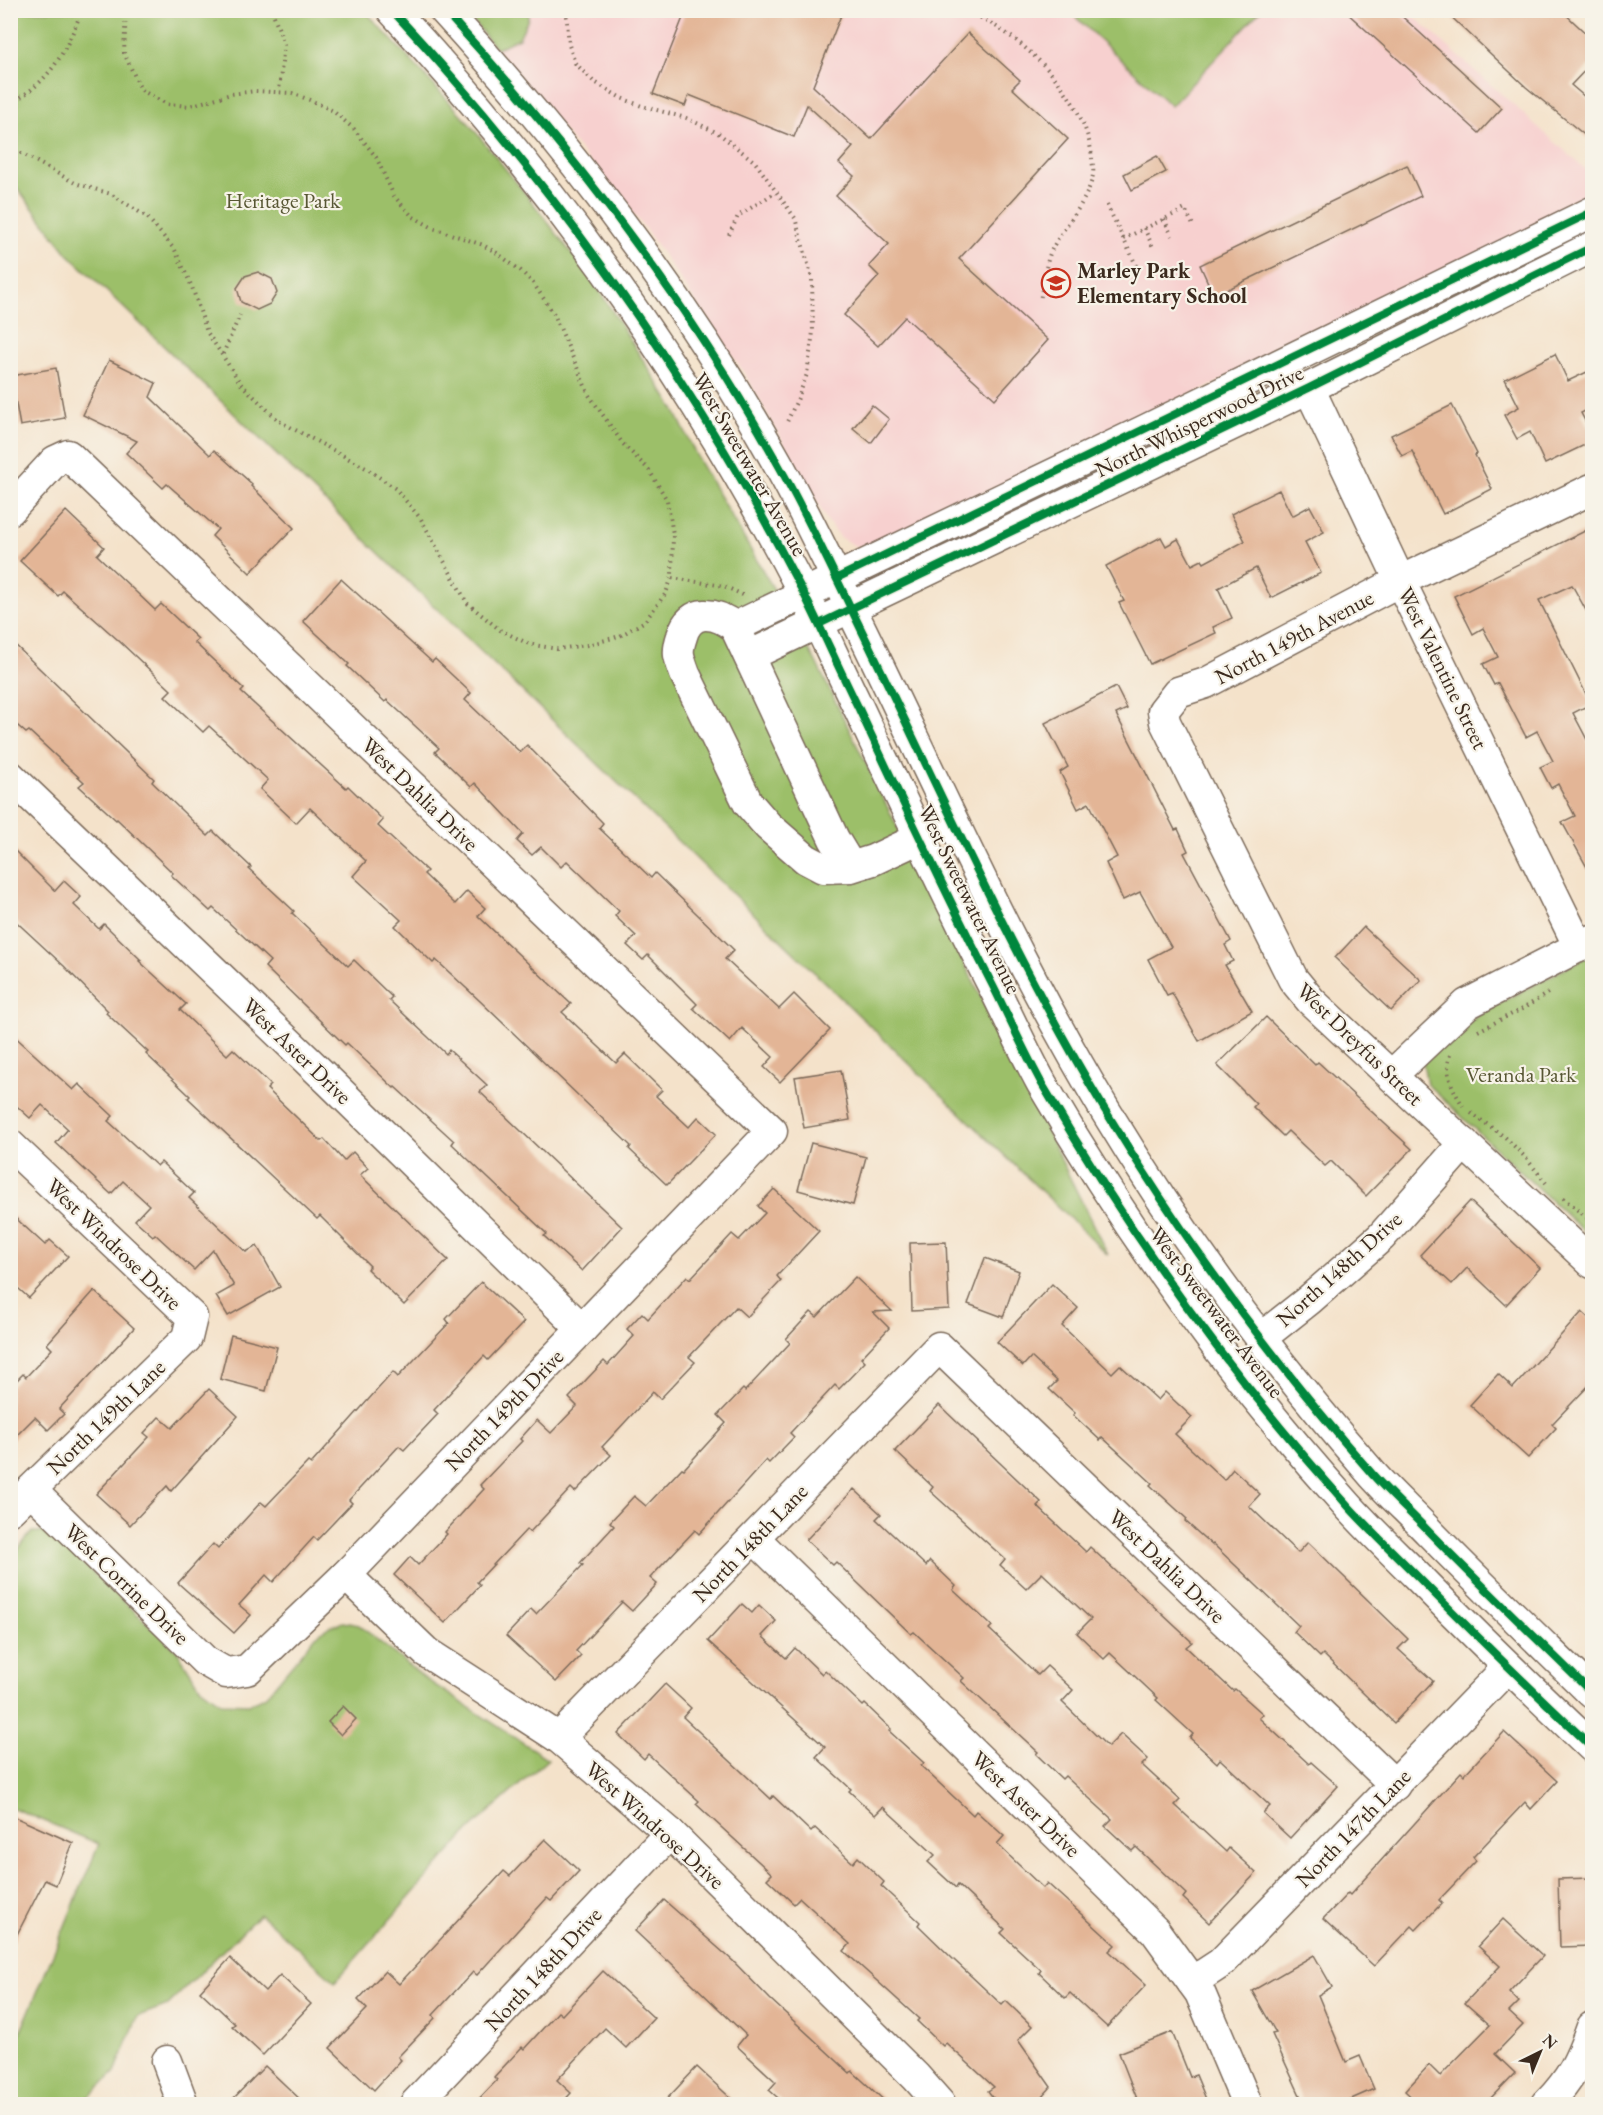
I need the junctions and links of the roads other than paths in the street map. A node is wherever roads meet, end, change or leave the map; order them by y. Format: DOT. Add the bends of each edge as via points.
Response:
graph roads {
  1 [pos="392,10"];
  2 [pos="444,10"];
  3 [pos="1593,212"];
  4 [pos="1593,247"];
  5 [pos="1309,388"];
  6 [pos="1593,489"];
  7 [pos="10,510"];
  8 [pos="837,578"];
  9 [pos="1400,581"];
  10 [pos="803,593"];
  11 [pos="851,607"];
  12 [pos="819,624"];
  13 [pos="735,627"];
  14 [pos="749,656"];
  15 [pos="1164,711"];
  16 [pos="10,776"];
  17 [pos="920,838"];
  18 [pos="851,867"];
  19 [pos="1586,943"];
  20 [pos="1392,1076"];
  21 [pos="772,1131"];
  22 [pos="1464,1143"];
  23 [pos="10,1145"];
  24 [pos="1593,1263"];
  25 [pos="192,1317"];
  26 [pos="582,1329"];
  27 [pos="1260,1338"];
  28 [pos="939,1347"];
  29 [pos="21,1500"];
  30 [pos="755,1539"];
  31 [pos="346,1575"];
  32 [pos="1508,1667"];
  33 [pos="226,1673"];
  34 [pos="1593,1693"];
  35 [pos="559,1738"];
  36 [pos="1593,1747"];
  37 [pos="1395,1785"];
  38 [pos="670,1833"];
  39 [pos="1192,1982"];
  40 [pos="1593,2027"];
  41 [pos="167,2061"];
  42 [pos="183,2104"];
  43 [pos="415,2104"];
  44 [pos="940,2104"];
  45 [pos="1247,2104"];
  46 [pos="1547,2104"];
  1 -- 10 [label="street, West Sweetwater Avenue" via="515,151 603,265 706,420"];
  2 -- 8 [label="street, West Sweetwater Avenue" via="525,101 620,222 708,348 773,455"];
  3 -- 8 [label="street, North Whisperwood Drive"];
  4 -- 5 [label="street, North Whisperwood Drive"];
  5 -- 9 [label="street, West Valentine Street"];
  5 -- 11 [label="street, North Whisperwood Drive"];
  6 -- 9 [label="street, North 149th Avenue"];
  7 -- 21 [label="street, West Dahlia Drive" via="55,461 68,455"];
  8 -- 10 [label="street, North Whisperwood Drive"];
  8 -- 11 [label="street, West Sweetwater Avenue"];
  9 -- 15 [label="street, North 149th Avenue" via="1206,682 1178,692"];
  9 -- 19 [label="street, West Valentine Street"];
  10 -- 12 [label="street, West Sweetwater Avenue"];
  10 -- 13 [label="street, North Whisperwood Drive"];
  11 -- 12 [label="street, North Whisperwood Drive"];
  11 -- 27 [label="street, West Sweetwater Avenue" via="1054,1020 1104,1109 1184,1235"];
  12 -- 14 [label="street, North Whisperwood Drive"];
  12 -- 17 [label="street, West Sweetwater Avenue"];
  13 -- 14 [label="street"];
  13 -- 18 [label="street" via="713,615 703,614 694,619 683,633 680,646 685,674 748,803 806,859 823,868"];
  14 -- 18 [label="street" via="834,839"];
  15 -- 20 [label="street, West Dreyfus Street" via="1165,722 1293,979 1311,1001"];
  16 -- 26 [label="street, West Aster Drive"];
  17 -- 18 [label="street"];
  17 -- 32 [label="street, West Sweetwater Avenue" via="1039,1077 1105,1187 1177,1294 1232,1367 1352,1510"];
  19 -- 20 [label="street" via="1467,1004"];
  20 -- 22 [label="street, West Dreyfus Street"];
  21 -- 26 [label="street, North 149th Drive"];
  22 -- 24 [label="street, West Dreyfus Street"];
  22 -- 27 [label="street, North 148th Drive" via="1381,1237"];
  23 -- 25 [label="street, West Windrose Drive"];
  25 -- 29 [label="street, North 149th Lane" via="187,1338"];
  26 -- 31 [label="street, North 149th Drive"];
  27 -- 34 [label="street, West Sweetwater Avenue" via="1375,1477"];
  28 -- 30 [label="street, North 148th Lane"];
  28 -- 37 [label="street, West Dahlia Drive"];
  29 -- 33 [label="street, West Corrine Drive" via="205,1661"];
  30 -- 35 [label="street, North 148th Lane"];
  30 -- 39 [label="street, West Aster Drive" via="1155,1931"];
  31 -- 33 [label="street, North 149th Drive" via="247,1670"];
  31 -- 35 [label="street, West Windrose Drive" via="426,1652"];
  32 -- 36 [label="street, West Sweetwater Avenue"];
  32 -- 37 [label="street, North 147th Lane"];
  35 -- 38 [label="street, West Windrose Drive"];
  37 -- 39 [label="street, North 147th Lane" via="1221,1963"];
  38 -- 43 [label="street, North 148th Drive"];
  38 -- 44 [label="street, West Windrose Drive"];
  39 -- 45 [label="street, West Aster Drive"];
  40 -- 46 [label="street" via="1566,2084"];
  41 -- 42 [label="street"];
}
